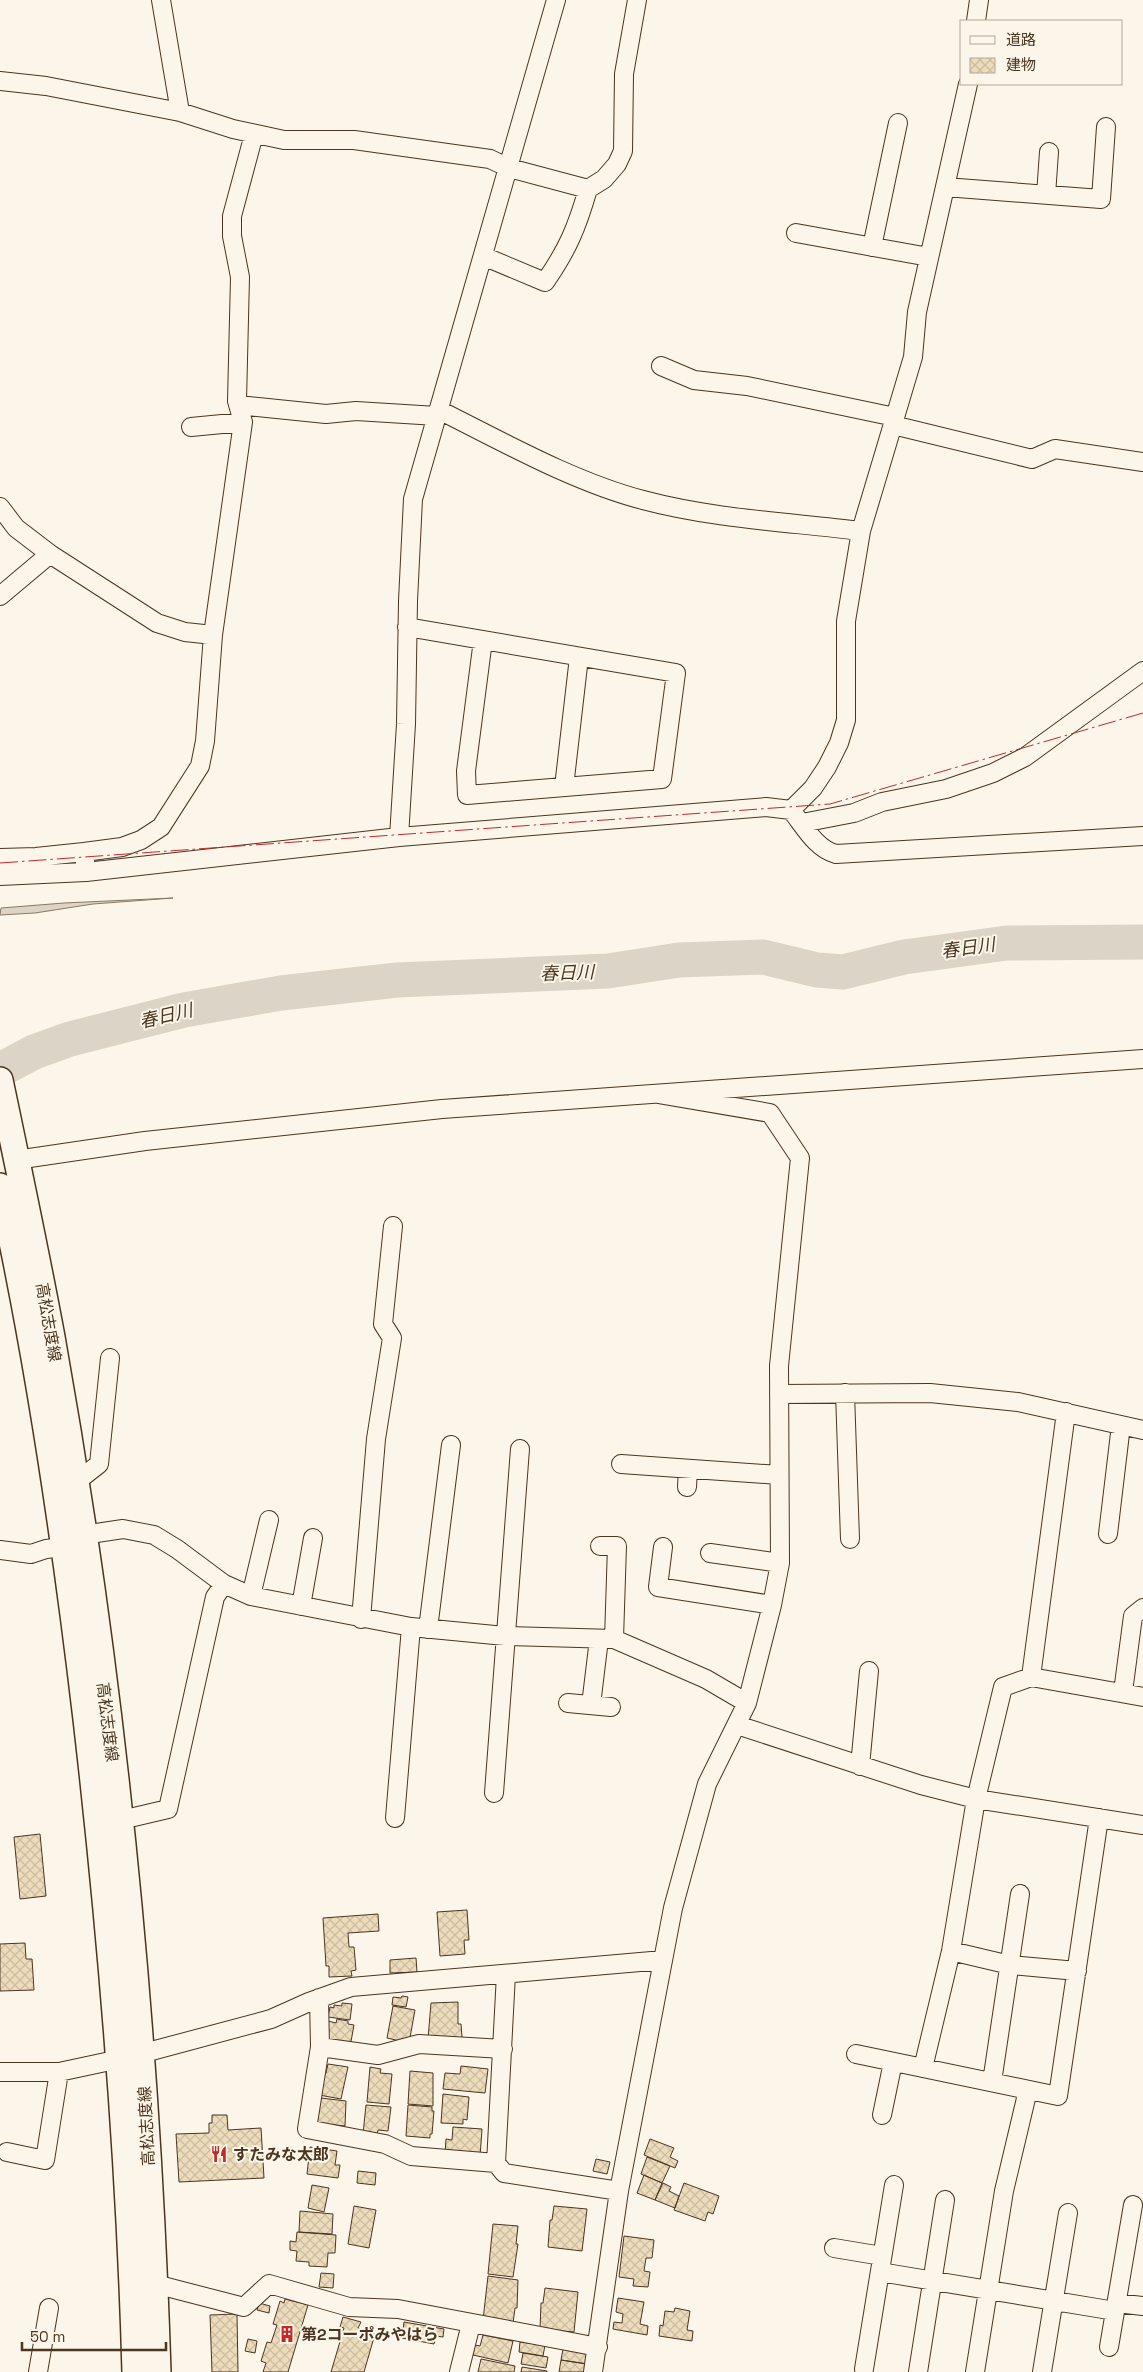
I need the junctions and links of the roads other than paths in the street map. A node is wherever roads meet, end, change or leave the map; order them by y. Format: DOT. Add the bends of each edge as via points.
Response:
graph roads {
  1 [pos="161,0"];
  2 [pos="556,0"];
  3 [pos="637,0"];
  4 [pos="979,0"];
  5 [pos="976,20"];
  6 [pos="0,81"];
  7 [pos="968,85"];
  8 [pos="180,112"];
  9 [pos="898,123"];
  10 [pos="1106,127"];
  11 [pos="254,134"];
  12 [pos="1049,152"];
  13 [pos="509,168"];
  14 [pos="946,187"];
  15 [pos="588,189"];
  16 [pos="1046,195"];
  17 [pos="796,233"];
  18 [pos="872,247"];
  19 [pos="483,256"];
  20 [pos="930,257"];
  21 [pos="661,366"];
  22 [pos="438,413"];
  23 [pos="240,414"];
  24 [pos="894,421"];
  25 [pos="191,427"];
  26 [pos="1143,462"];
  27 [pos="0,507"];
  28 [pos="861,531"];
  29 [pos="50,554"];
  30 [pos="0,596"];
  31 [pos="407,627"];
  32 [pos="213,635"];
  33 [pos="483,640"];
  34 [pos="579,657"];
  35 [pos="1143,671"];
  36 [pos="564,787"];
  37 [pos="796,817"];
  38 [pos="1143,836"];
  39 [pos="399,837"];
  40 [pos="84,852"];
  41 [pos="0,858"];
  42 [pos="86,872"];
  43 [pos="0,876"];
  44 [pos="1143,1059"];
  45 [pos="0,1080"];
  46 [pos="658,1094"];
  47 [pos="15,1153"];
  48 [pos="0,1186"];
  49 [pos="393,1226"];
  50 [pos="110,1358"];
  51 [pos="845,1393"];
  52 [pos="779,1394"];
  53 [pos="1066,1412"];
  54 [pos="1121,1424"];
  55 [pos="1143,1430"];
  56 [pos="451,1445"];
  57 [pos="520,1449"];
  58 [pos="620,1464"];
  59 [pos="688,1469"];
  60 [pos="779,1474"];
  61 [pos="76,1482"];
  62 [pos="687,1487"];
  63 [pos="269,1520"];
  64 [pos="1108,1534"];
  65 [pos="313,1538"];
  66 [pos="850,1539"];
  67 [pos="74,1541"];
  68 [pos="600,1546"];
  69 [pos="663,1547"];
  70 [pos="0,1550"];
  71 [pos="710,1553"];
  72 [pos="780,1563"];
  73 [pos="224,1584"];
  74 [pos="251,1596"];
  75 [pos="772,1605"];
  76 [pos="301,1606"];
  77 [pos="1143,1608"];
  78 [pos="361,1619"];
  79 [pos="420,1628"];
  80 [pos="506,1636"];
  81 [pos="606,1639"];
  82 [pos="869,1671"];
  83 [pos="1031,1677"];
  84 [pos="1123,1692"];
  85 [pos="1143,1697"];
  86 [pos="568,1703"];
  87 [pos="747,1703"];
  88 [pos="591,1705"];
  89 [pos="611,1707"];
  90 [pos="737,1725"];
  91 [pos="860,1766"];
  92 [pos="494,1794"];
  93 [pos="976,1799"];
  94 [pos="134,1817"];
  95 [pos="395,1818"];
  96 [pos="1099,1818"];
  97 [pos="1143,1825"];
  98 [pos="1020,1894"];
  99 [pos="951,1951"];
  100 [pos="663,1960"];
  101 [pos="1010,1965"];
  102 [pos="1077,1971"];
  103 [pos="506,1974"];
  104 [pos="319,1998"];
  105 [pos="320,2047"];
  106 [pos="503,2049"];
  107 [pos="856,2054"];
  108 [pos="130,2056"];
  109 [pos="893,2062"];
  110 [pos="923,2068"];
  111 [pos="0,2072"];
  112 [pos="59,2072"];
  113 [pos="992,2082"];
  114 [pos="1028,2090"];
  115 [pos="882,2115"];
  116 [pos="7,2152"];
  117 [pos="496,2163"];
  118 [pos="894,2185"];
  119 [pos="619,2191"];
  120 [pos="945,2200"];
  121 [pos="1133,2206"];
  122 [pos="1068,2213"];
  123 [pos="834,2248"];
  124 [pos="881,2264"];
  125 [pos="932,2281"];
  126 [pos="155,2284"];
  127 [pos="988,2290"];
  128 [pos="1054,2301"];
  129 [pos="1143,2306"];
  130 [pos="1116,2307"];
  131 [pos="49,2308"];
  132 [pos="471,2324"];
  133 [pos="598,2347"];
  134 [pos="1110,2347"];
  135 [pos="864,2369"];
  136 [pos="38,2372"];
  137 [pos="135,2372"];
  138 [pos="158,2372"];
  139 [pos="459,2372"];
  140 [pos="593,2372"];
  141 [pos="918,2372"];
  142 [pos="975,2372"];
  143 [pos="1042,2372"];
  1 -- 8 [label="street"];
  2 -- 13 [label="street"];
  3 -- 15 [label="street" via="624,74 623,151 604,179"];
  4 -- 5 [label="street"];
  6 -- 8 [label="street" via="46,86"];
  7 -- 14 [label="street"];
  8 -- 11 [label="street"];
  9 -- 18 [label="street"];
  10 -- 16 [label="street" via="1101,199"];
  11 -- 13 [label="street" via="284,140 354,140 490,159"];
  11 -- 23 [label="street" via="232,216 232,236 240,277"];
  12 -- 16 [label="street"];
  13 -- 15 [label="street"];
  13 -- 19 [label="street"];
  14 -- 16 [label="street"];
  14 -- 20 [label="street"];
  15 -- 19 [label="street" via="576,229 562,258 545,282"];
  17 -- 18 [label="street"];
  18 -- 20 [label="street"];
  19 -- 22 [label="street"];
  20 -- 24 [label="street" via="917,312 912,357"];
  21 -- 24 [label="street" via="694,380 747,386"];
  22 -- 23 [label="street" via="356,410 326,414"];
  22 -- 28 [label="street" via="544,462 643,500 718,514"];
  22 -- 31 [label="street" via="413,499"];
  23 -- 25 [label="street"];
  23 -- 32 [label="street"];
  24 -- 26 [label="street" via="967,445 1032,459 1055,449"];
  24 -- 28 [label="street"];
  27 -- 29 [label="street" via="16,528"];
  28 -- 37 [label="street" via="846,621 846,720 827,767"];
  29 -- 30 [label="street"];
  29 -- 32 [label="street" via="157,623 185,632"];
  31 -- 33 [label="street"];
  31 -- 39 [label="street" via="406,724"];
  32 -- 40 [label="street" via="205,741 200,766 161,827 122,847"];
  33 -- 34 [label="street"];
  33 -- 36 [label="street" via="466,772 466,795"];
  34 -- 36 [label="street"];
  34 -- 36 [label="street" via="676,674 662,779"];
  35 -- 37 [label="street" via="1025,758 993,773 946,789 882,802 854,813"];
  37 -- 38 [label="street" via="819,846 836,854"];
  37 -- 39 [label="street" via="766,807"];
  39 -- 42 [label="street"];
  40 -- 41 [label="street"];
  40 -- 42 [label="street"];
  42 -- 43 [label="street"];
  44 -- 46 [label="street"];
  45 -- 47 [label="main road, 高松志度線"];
  46 -- 47 [label="street" via="442,1109"];
  46 -- 52 [label="street" via="770,1113 800,1158"];
  47 -- 61 [label="main road, 高松志度線"];
  48 -- 67 [label="main road, 高松志度線"];
  49 -- 78 [label="street" via="383,1324 392,1338 376,1439"];
  50 -- 61 [label="street" via="99,1464"];
  51 -- 52 [label="street"];
  51 -- 53 [label="street" via="930,1393 1018,1402"];
  51 -- 66 [label="street"];
  52 -- 60 [label="street"];
  53 -- 54 [label="street"];
  53 -- 83 [label="street"];
  54 -- 55 [label="street"];
  54 -- 64 [label="street"];
  56 -- 79 [label="street"];
  57 -- 80 [label="street"];
  58 -- 59 [label="street"];
  59 -- 60 [label="street"];
  59 -- 62 [label="street"];
  60 -- 72 [label="street" via="782,1512"];
  61 -- 67 [label="main road, 高松志度線"];
  63 -- 74 [label="street"];
  65 -- 76 [label="street"];
  67 -- 70 [label="street" via="31,1554"];
  67 -- 73 [label="street" via="123,1529 154,1535"];
  67 -- 108 [label="main road, 高松志度線" via="102,1856"];
  68 -- 81 [label="street" via="617,1546"];
  69 -- 75 [label="street" via="658,1587"];
  71 -- 72 [label="street"];
  72 -- 75 [label="street"];
  73 -- 74 [label="street"];
  73 -- 94 [label="street" via="216,1597 168,1809"];
  74 -- 76 [label="street"];
  75 -- 87 [label="street"];
  76 -- 78 [label="street"];
  77 -- 84 [label="street" via="1133,1616"];
  78 -- 79 [label="street"];
  79 -- 80 [label="street"];
  79 -- 95 [label="street"];
  80 -- 81 [label="street"];
  80 -- 92 [label="street"];
  81 -- 87 [label="street" via="706,1679"];
  81 -- 88 [label="street"];
  82 -- 91 [label="street"];
  83 -- 84 [label="street"];
  83 -- 93 [label="street" via="1003,1687"];
  84 -- 85 [label="street"];
  86 -- 88 [label="street"];
  87 -- 90 [label="street"];
  88 -- 89 [label="street"];
  90 -- 91 [label="street"];
  90 -- 100 [label="street" via="707,1784 673,1908"];
  91 -- 93 [label="street"];
  93 -- 96 [label="street"];
  93 -- 99 [label="street"];
  96 -- 97 [label="street"];
  96 -- 102 [label="street"];
  98 -- 101 [label="street"];
  99 -- 101 [label="street"];
  99 -- 110 [label="street"];
  100 -- 103 [label="street"];
  100 -- 119 [label="street"];
  101 -- 102 [label="street"];
  101 -- 113 [label="street"];
  102 -- 114 [label="street" via="1058,2096"];
  103 -- 104 [label="street" via="351,1987"];
  103 -- 106 [label="street"];
  104 -- 105 [label="street"];
  104 -- 108 [label="street" via="271,2019"];
  105 -- 106 [label="street" via="378,2055 419,2044"];
  105 -- 117 [label="street" via="307,2129 385,2144 411,2156"];
  106 -- 117 [label="street"];
  107 -- 109 [label="street"];
  108 -- 112 [label="street"];
  108 -- 126 [label="main road, 高松志度線"];
  108 -- 137 [label="main road, 高松志度線"];
  109 -- 110 [label="street"];
  109 -- 115 [label="street"];
  110 -- 113 [label="street"];
  111 -- 112 [label="street"];
  112 -- 116 [label="street" via="45,2160"];
  113 -- 114 [label="street"];
  114 -- 127 [label="street" via="1004,2191"];
  117 -- 119 [label="street" via="504,2173"];
  118 -- 124 [label="street"];
  119 -- 133 [label="street"];
  120 -- 125 [label="street"];
  121 -- 130 [label="street"];
  122 -- 128 [label="street"];
  123 -- 124 [label="street"];
  124 -- 125 [label="street"];
  124 -- 135 [label="street"];
  125 -- 127 [label="street"];
  125 -- 141 [label="street"];
  126 -- 132 [label="street" via="244,2307 269,2284 349,2307 398,2309"];
  126 -- 138 [label="main road, 高松志度線"];
  127 -- 128 [label="street"];
  127 -- 142 [label="street"];
  128 -- 130 [label="street"];
  128 -- 143 [label="street"];
  129 -- 130 [label="street"];
  130 -- 134 [label="street"];
  131 -- 136 [label="street"];
  132 -- 133 [label="street"];
  132 -- 139 [label="street"];
  133 -- 140 [label="street"];
}
